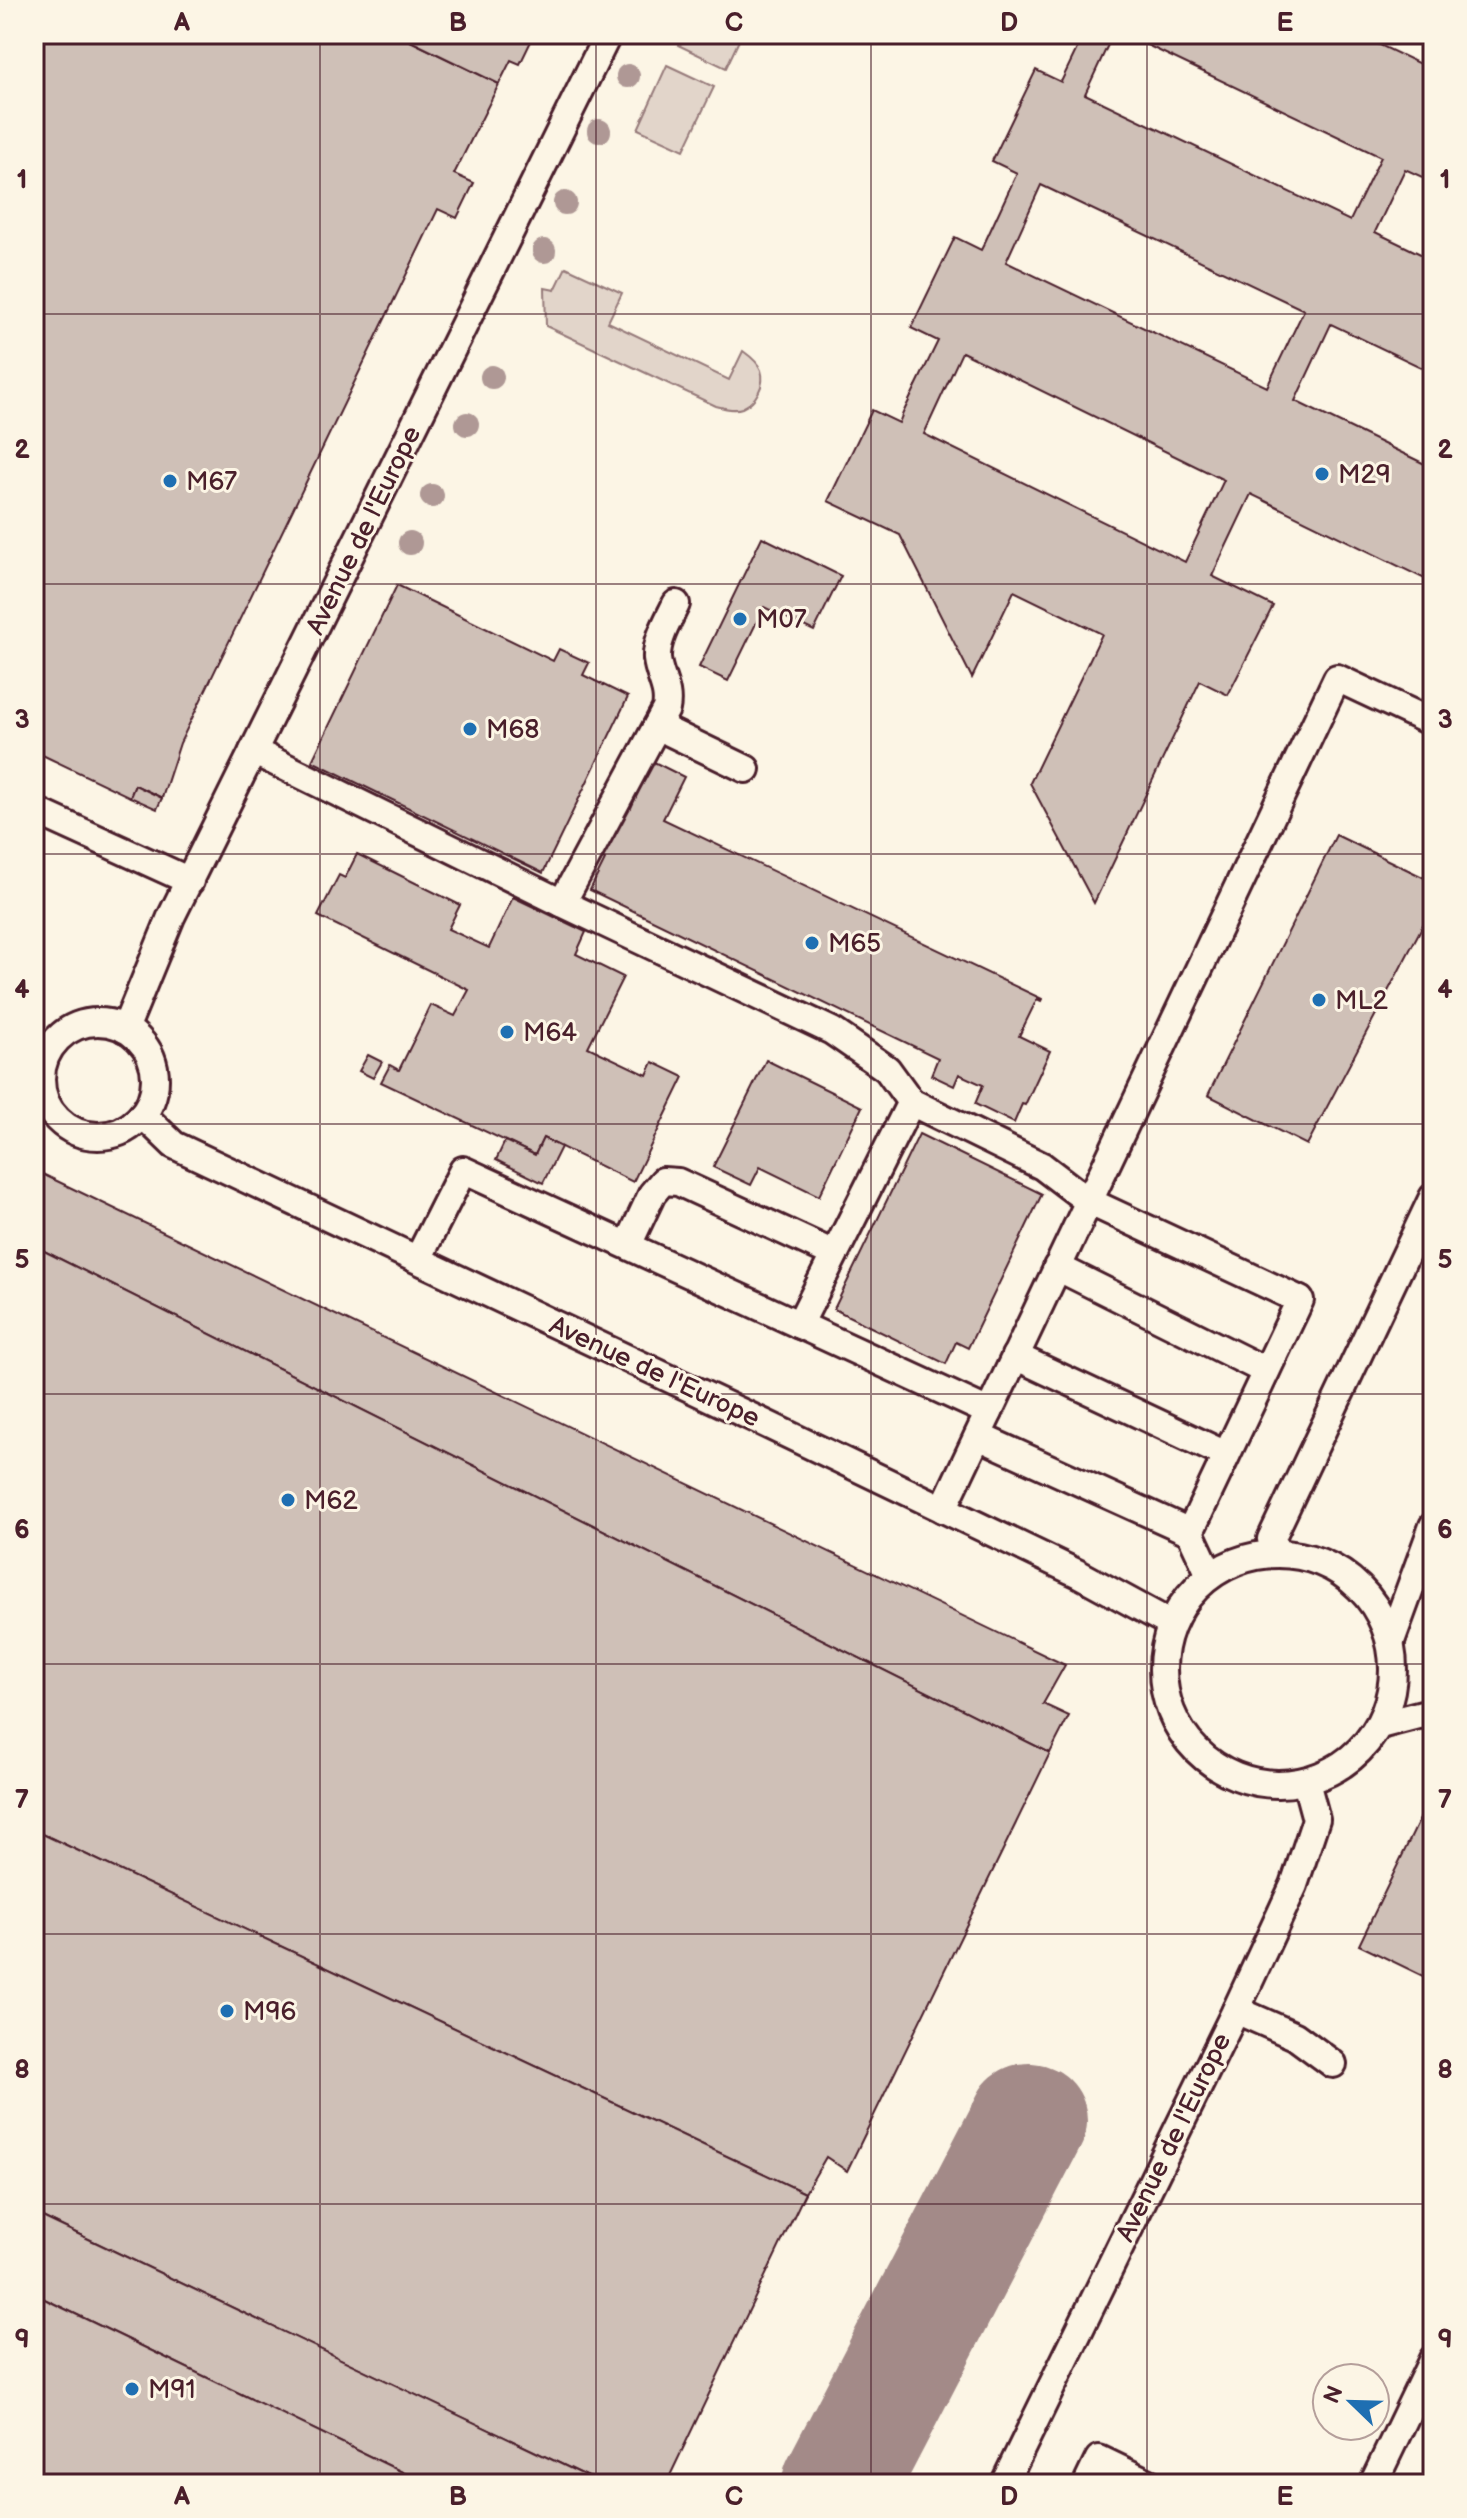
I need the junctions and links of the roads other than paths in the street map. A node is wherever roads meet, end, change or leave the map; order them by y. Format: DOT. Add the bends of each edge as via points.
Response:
graph roads {
  1 [pos="608,34"];
  2 [pos="676,604"];
  3 [pos="1433,723"];
  4 [pos="657,726"];
  5 [pos="253,751"];
  6 [pos="746,769"];
  7 [pos="34,810"];
  8 [pos="190,881"];
  9 [pos="562,903"];
  10 [pos="125,1029"];
  11 [pos="38,1084"];
  12 [pos="911,1102"];
  13 [pos="143,1115"];
  14 [pos="1433,1197"];
  15 [pos="1088,1201"];
  16 [pos="628,1245"];
  17 [pos="834,1254"];
  18 [pos="418,1259"];
  19 [pos="1057,1267"];
  20 [pos="799,1325"];
  21 [pos="1015,1356"];
  22 [pos="1266,1371"];
  23 [pos="989,1412"];
  24 [pos="978,1436"];
  25 [pos="1226,1455"];
  26 [pos="943,1509"];
  27 [pos="1433,1526"];
  28 [pos="1190,1532"];
  29 [pos="1279,1553"];
  30 [pos="1210,1575"];
  31 [pos="1171,1624"];
  32 [pos="1391,1641"];
  33 [pos="1433,1718"];
  34 [pos="1380,1725"];
  35 [pos="1306,1782"];
  36 [pos="1236,2010"];
  37 [pos="1333,2064"];
  38 [pos="1433,2359"];
  39 [pos="1004,2484"];
  40 [pos="1087,2484"];
  41 [pos="1151,2484"];
  42 [pos="1373,2484"];
  1 -- 5 [label="lane, Avenue de l'Europe"];
  2 -- 4 [label="lane" via="659,641 657,656 668,701"];
  3 -- 15 [label="lane" via="1337,678"];
  4 -- 6 [label="lane"];
  4 -- 9 [label="lane"];
  5 -- 8 [label="lane, Avenue de l'Europe"];
  5 -- 9 [label="lane"];
  7 -- 8 [label="lane"];
  8 -- 10 [label="lane, Avenue de l'Europe"];
  9 -- 12 [label="lane" via="832,1031 887,1069"];
  10 -- 11 [label="lane" via="107,1022 71,1029 46,1055"];
  10 -- 13 [label="lane" via="152,1059 152,1098"];
  11 -- 13 [label="lane" via="52,1113 78,1132 110,1135"];
  12 -- 15 [label="lane" via="1042,1166"];
  12 -- 17 [label="lane"];
  13 -- 18 [label="lane, Avenue de l'Europe" via="174,1145"];
  14 -- 29 [label="lane" via="1271,1539"];
  15 -- 19 [label="lane"];
  15 -- 22 [label="lane" via="1300,1300"];
  16 -- 17 [label="lane" via="663,1181 678,1182"];
  16 -- 18 [label="lane" via="463,1170"];
  16 -- 20 [label="lane"];
  17 -- 20 [label="lane"];
  18 -- 26 [label="lane, Avenue de l'Europe"];
  19 -- 21 [label="lane"];
  19 -- 22 [label="lane"];
  20 -- 23 [label="lane"];
  21 -- 23 [label="lane"];
  21 -- 25 [label="lane"];
  22 -- 25 [label="lane"];
  23 -- 24 [label="lane"];
  24 -- 26 [label="lane"];
  24 -- 28 [label="lane"];
  25 -- 28 [label="lane"];
  26 -- 31 [label="lane, Avenue de l'Europe"];
  27 -- 32 [label="lane"];
  28 -- 30 [label="lane"];
  29 -- 30 [label="lane" via="1232,1562"];
  29 -- 32 [label="lane" via="1314,1558 1351,1579 1376,1607"];
  30 -- 31 [label="lane"];
  31 -- 35 [label="lane" via="1163,1687 1173,1720 1198,1754 1246,1782"];
  32 -- 34 [label="lane" via="1393,1685"];
  33 -- 34 [label="lane" via="1422,1714"];
  34 -- 35 [label="lane" via="1349,1761"];
  35 -- 36 [label="lane, Avenue de l'Europe" via="1316,1819 1309,1842"];
  36 -- 37 [label="lane" via="1295,2036"];
  36 -- 39 [label="lane, Avenue de l'Europe"];
  38 -- 42 [label="lane"];
  40 -- 41 [label="lane" via="1099,2459"];
}
